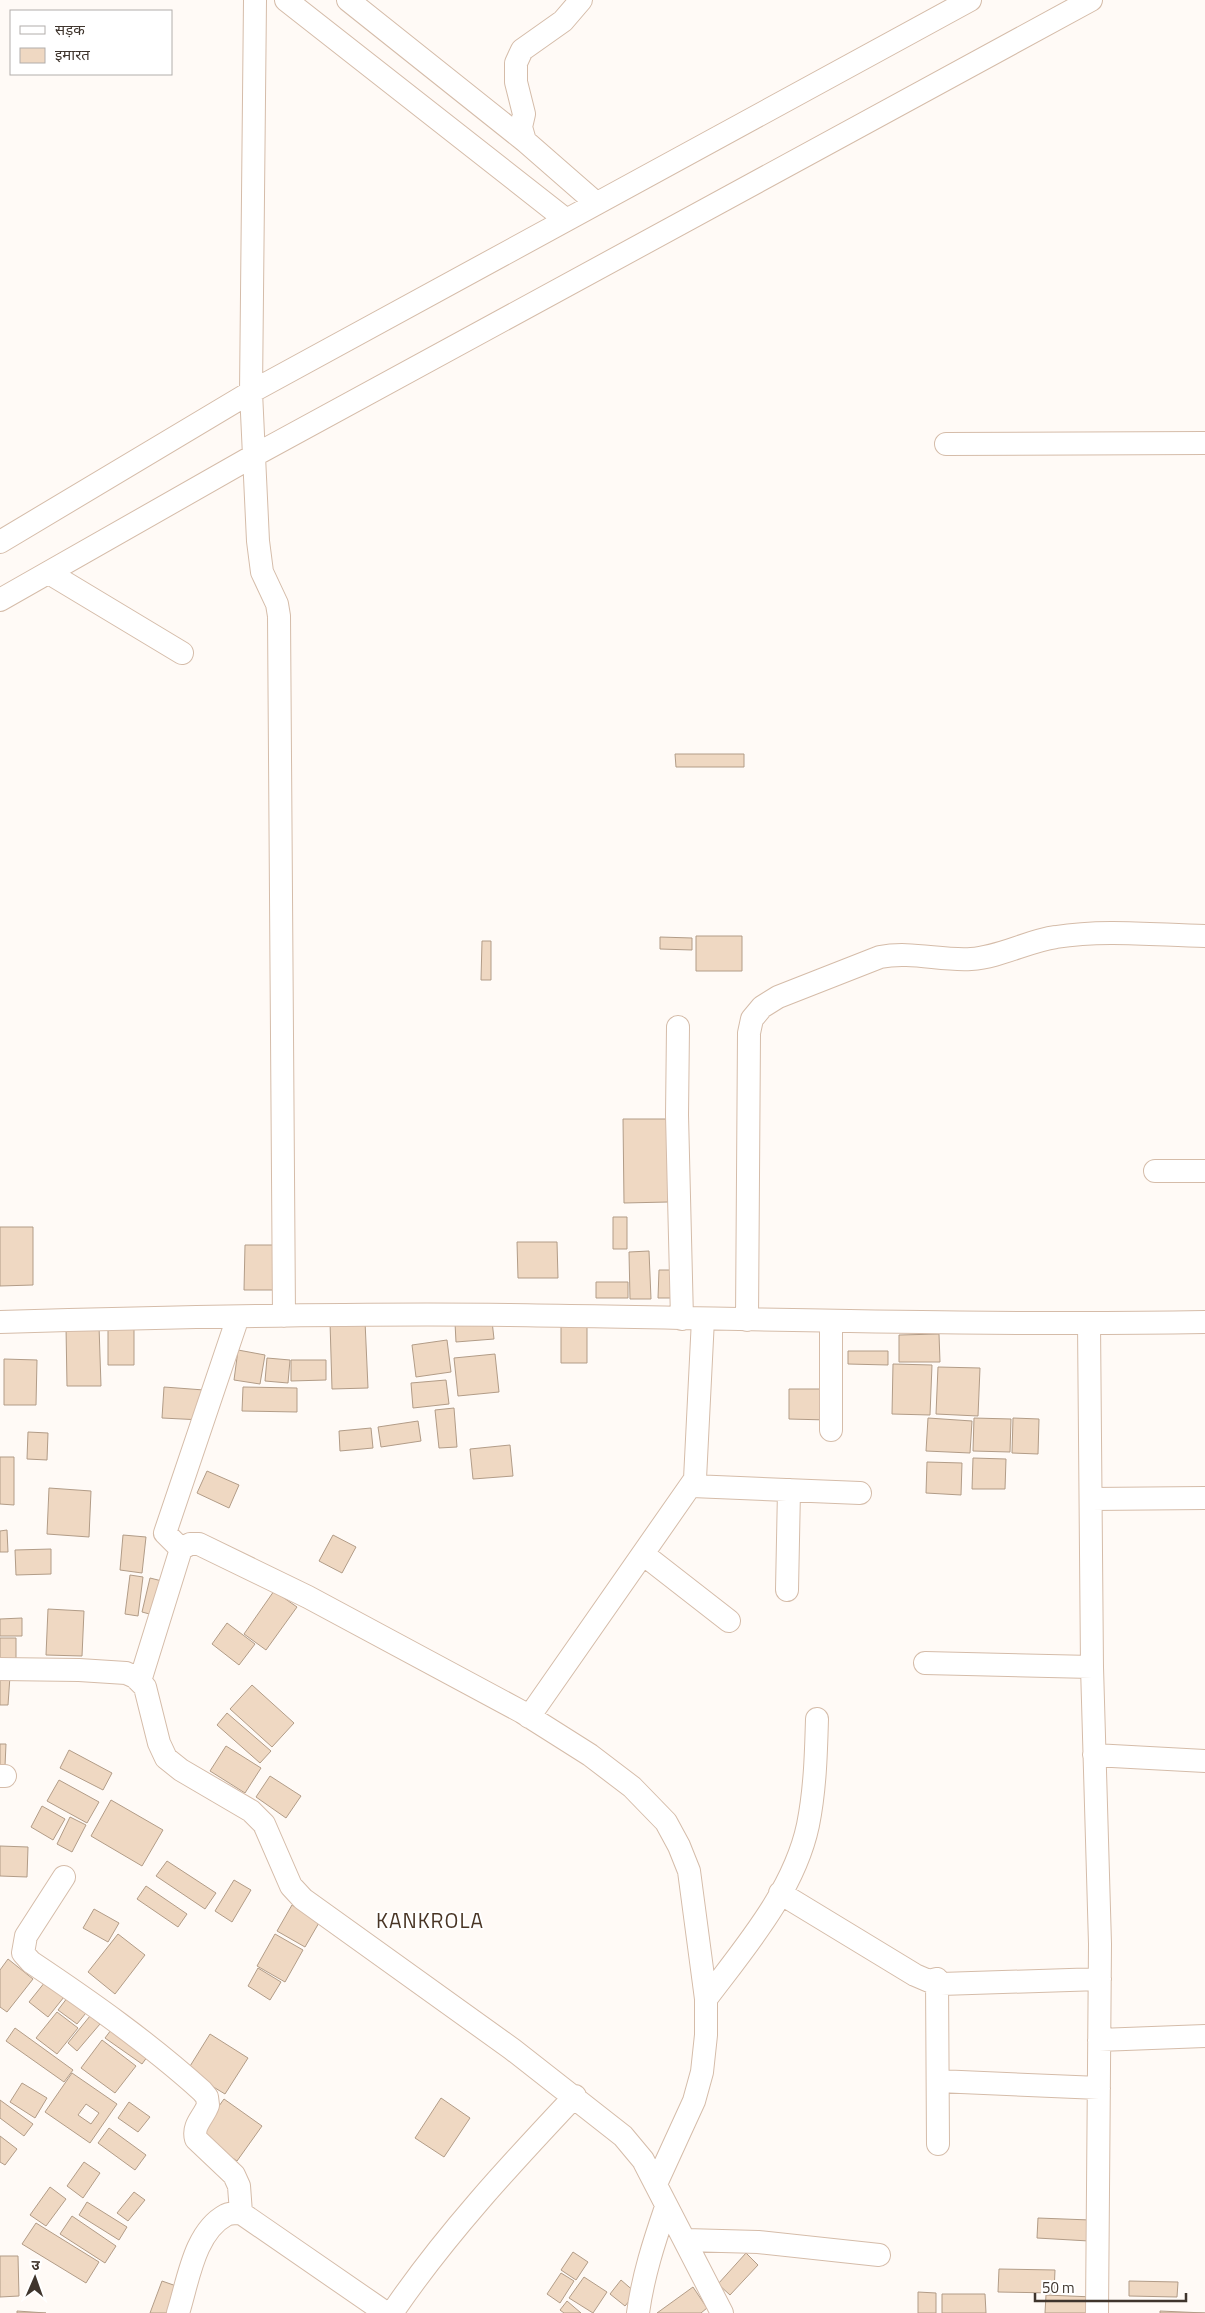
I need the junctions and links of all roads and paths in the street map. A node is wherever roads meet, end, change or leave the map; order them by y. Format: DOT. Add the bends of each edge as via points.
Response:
graph roads {
  1 [pos="255,0"];
  2 [pos="286,0"];
  3 [pos="581,0"];
  4 [pos="970,0"];
  5 [pos="1091,0"];
  6 [pos="353,4"];
  7 [pos="331,34"];
  8 [pos="524,142"];
  9 [pos="596,203"];
  10 [pos="565,219"];
  11 [pos="251,392"];
  12 [pos="1205,443"];
  13 [pos="946,444"];
  14 [pos="255,455"];
  15 [pos="0,542"];
  16 [pos="49,573"];
  17 [pos="0,600"];
  18 [pos="182,653"];
  19 [pos="1205,936"];
  20 [pos="678,1027"];
  21 [pos="1155,1171"];
  22 [pos="1205,1171"];
  23 [pos="238,1316"];
  24 [pos="284,1316"];
  25 [pos="692,1319"];
  26 [pos="747,1320"];
  27 [pos="831,1321"];
  28 [pos="0,1322"];
  29 [pos="1205,1322"];
  30 [pos="1089,1324"];
  31 [pos="831,1430"];
  32 [pos="692,1486"];
  33 [pos="789,1490"];
  34 [pos="860,1493"];
  35 [pos="1205,1498"];
  36 [pos="1091,1499"];
  37 [pos="181,1549"];
  38 [pos="643,1554"];
  39 [pos="787,1590"];
  40 [pos="729,1621"];
  41 [pos="926,1663"];
  42 [pos="1092,1667"];
  43 [pos="0,1669"];
  44 [pos="140,1682"];
  45 [pos="529,1717"];
  46 [pos="817,1719"];
  47 [pos="1094,1755"];
  48 [pos="1205,1761"];
  49 [pos="64,1877"];
  50 [pos="780,1893"];
  51 [pos="937,1979"];
  52 [pos="1100,1979"];
  53 [pos="706,1999"];
  54 [pos="1205,2036"];
  55 [pos="1100,2040"];
  56 [pos="938,2081"];
  57 [pos="1099,2088"];
  58 [pos="575,2096"];
  59 [pos="938,2144"];
  60 [pos="656,2184"];
  61 [pos="666,2207"];
  62 [pos="242,2212"];
  63 [pos="686,2240"];
  64 [pos="879,2255"];
  65 [pos="178,2313"];
  66 [pos="386,2313"];
  67 [pos="392,2313"];
  68 [pos="638,2313"];
  69 [pos="722,2313"];
  70 [pos="1097,2313"];
  1 -- 11 [label="street"];
  2 -- 7 [label="street"];
  3 -- 8 [label="street" via="563,22 522,50 516,63 516,82 524,114 521,127"];
  4 -- 9 [label="street"];
  5 -- 14 [label="street"];
  6 -- 7 [label="street"];
  6 -- 8 [label="street"];
  7 -- 10 [label="street"];
  8 -- 9 [label="street"];
  9 -- 10 [label="street"];
  10 -- 11 [label="street"];
  11 -- 14 [label="street"];
  11 -- 15 [label="street"];
  12 -- 13 [label="street"];
  14 -- 16 [label="street"];
  14 -- 24 [label="street" via="262,572 279,616"];
  16 -- 17 [label="street"];
  16 -- 18 [label="street"];
  19 -- 26 [label="street" via="1077,934 972,959 894,954 778,997 762,1006 752,1019 749,1033"];
  20 -- 25 [label="street" via="677,1115"];
  21 -- 22 [label="street"];
  23 -- 24 [label="street"];
  23 -- 28 [label="street"];
  23 -- 37 [label="street" via="165,1533"];
  24 -- 25 [label="street" via="504,1315"];
  25 -- 26 [label="street"];
  25 -- 32 [label="street" via="698,1454"];
  26 -- 27 [label="street"];
  27 -- 30 [label="street"];
  27 -- 31 [label="street"];
  29 -- 30 [label="street"];
  30 -- 36 [label="street"];
  32 -- 33 [label="street"];
  32 -- 38 [label="street"];
  33 -- 34 [label="street"];
  33 -- 39 [label="street"];
  35 -- 36 [label="street"];
  36 -- 42 [label="street"];
  37 -- 44 [label="street"];
  37 -- 45 [label="street" via="199,1544 210,1549 317,1602"];
  38 -- 40 [label="street"];
  38 -- 45 [label="street"];
  41 -- 42 [label="street"];
  42 -- 47 [label="street"];
  43 -- 44 [label="street" via="126,1673"];
  44 -- 58 [label="street" via="158,1743 166,1758 251,1811 264,1824 291,1886 303,1899"];
  45 -- 53 [label="street" via="590,1755 632,1787 666,1822 688,1871"];
  46 -- 50 [label="street" via="815,1780 808,1826"];
  47 -- 48 [label="street"];
  47 -- 52 [label="street"];
  49 -- 62 [label="street" via="26,1936 23,1954 154,2049 207,2097 208,2105 194,2133 196,2139 234,2176 239,2186"];
  50 -- 51 [label="street" via="915,1975 929,1981"];
  50 -- 53 [label="street"];
  51 -- 52 [label="street" via="941,1984"];
  51 -- 56 [label="street"];
  52 -- 55 [label="street"];
  53 -- 60 [label="street" via="702,2072 694,2101"];
  54 -- 55 [label="street"];
  55 -- 57 [label="street"];
  56 -- 57 [label="street"];
  56 -- 59 [label="street"];
  57 -- 70 [label="street"];
  58 -- 60 [label="street" via="622,2136 643,2160"];
  58 -- 67 [label="street" via="494,2184 422,2270"];
  60 -- 61 [label="street"];
  61 -- 63 [label="street"];
  61 -- 68 [label="street" via="649,2258"];
  62 -- 65 [label="street" via="227,2215 210,2228 200,2244"];
  62 -- 66 [label="street"];
  63 -- 64 [label="street" via="758,2242"];
  63 -- 69 [label="street"];
}
